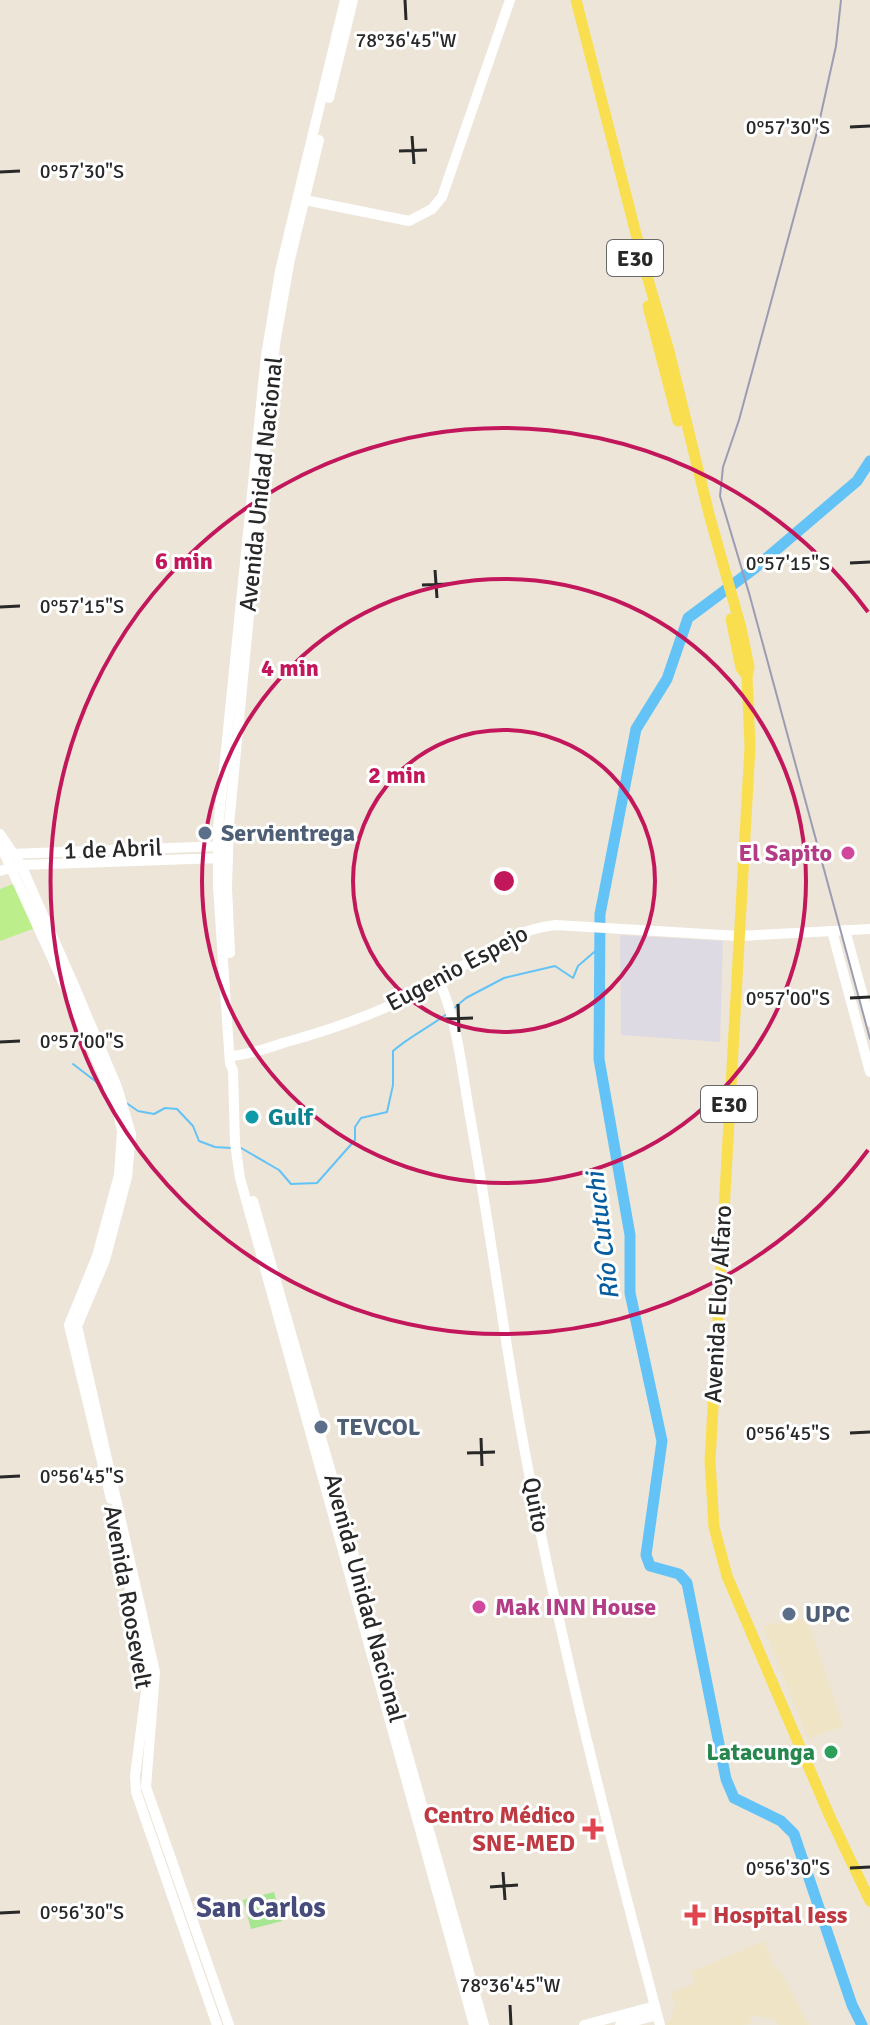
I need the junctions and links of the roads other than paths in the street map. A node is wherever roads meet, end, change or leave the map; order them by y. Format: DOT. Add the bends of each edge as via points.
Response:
graph roads {
  1 [pos="345,0"];
  2 [pos="353,0"];
  3 [pos="510,0"];
  4 [pos="568,0"];
  5 [pos="576,0"];
  6 [pos="301,200"];
  7 [pos="706,515"];
  8 [pos="218,828"];
  9 [pos="2,838"];
  10 [pos="191,846"];
  11 [pos="223,846"];
  12 [pos="7,855"];
  13 [pos="222,858"];
  14 [pos="192,859"];
  15 [pos="11,867"];
  16 [pos="218,882"];
  17 [pos="870,929"];
  18 [pos="845,930"];
  19 [pos="832,931"];
  20 [pos="739,936"];
  21 [pos="439,981"];
  22 [pos="870,1022"];
  23 [pos="233,1056"];
  24 [pos="870,1072"];
  25 [pos="122,1111"];
  26 [pos="398,1736"];
  27 [pos="870,1901"];
  28 [pos="657,2016"];
  29 [pos="217,2025"];
  30 [pos="229,2025"];
  31 [pos="474,2025"];
  32 [pos="484,2025"];
  33 [pos="584,2025"];
  34 [pos="620,2025"];
  1 -- 6 [label="main road, Avenida Unidad Nacional"];
  2 -- 6 [label="main road, Avenida Unidad Nacional"];
  3 -- 6 [label="main road" via="442,197 432,209 409,221"];
  4 -- 7 [label="main road, E30"];
  5 -- 7 [label="main road, E30" via="669,351"];
  6 -- 8 [label="main road, Avenida Unidad Nacional" via="280,271 266,356"];
  6 -- 11 [label="main road, Avenida Unidad Nacional" via="272,372"];
  7 -- 20 [label="main road, Avenida Eloy Alfaro / E30" via="749,667"];
  8 -- 10 [label="main road"];
  8 -- 11 [label="main road, Avenida Unidad Nacional"];
  9 -- 12 [label="main road, Avenida Roosevelt"];
  10 -- 11 [label="main road, 1 de Abril"];
  10 -- 12 [label="main road, 1 de Abril"];
  11 -- 13 [label="main road, Avenida Unidad Nacional"];
  12 -- 15 [label="main road, Avenida Roosevelt"];
  13 -- 14 [label="main road, 1 de Abril"];
  13 -- 16 [label="main road, Avenida Unidad Nacional"];
  13 -- 23 [label="main road, Avenida Unidad Nacional"];
  14 -- 15 [label="main road, 1 de Abril"];
  14 -- 16 [label="main road" via="207,864"];
  15 -- 25 [label="main road, Avenida Roosevelt"];
  16 -- 23 [label="main road, Avenida Unidad Nacional"];
  17 -- 18 [label="main road, Eugenio Espejo"];
  18 -- 19 [label="main road, Eugenio Espejo"];
  18 -- 22 [label="main road"];
  19 -- 20 [label="main road, Eugenio Espejo"];
  19 -- 24 [label="main road"];
  20 -- 21 [label="main road, Eugenio Espejo" via="535,927 516,933"];
  20 -- 27 [label="main road, Avenida Eloy Alfaro / E30" via="710,1461 714,1527 752,1636"];
  21 -- 23 [label="main road, Eugenio Espejo" via="326,1031"];
  21 -- 28 [label="main road, Quito" via="459,1056 558,1619"];
  23 -- 26 [label="main road, Avenida Unidad Nacional" via="240,1178"];
  25 -- 29 [label="main road, Avenida Roosevelt" via="119,1175 97,1256 69,1325 120,1534 147,1683 136,1792"];
  25 -- 30 [label="main road, Avenida Roosevelt" via="131,1153 127,1177 105,1260 77,1326 155,1672 146,1787"];
  26 -- 31 [label="main road, Avenida Unidad Nacional"];
  26 -- 32 [label="main road, Avenida Unidad Nacional"];
  28 -- 33 [label="main road"];
  28 -- 34 [label="main road"];
}
